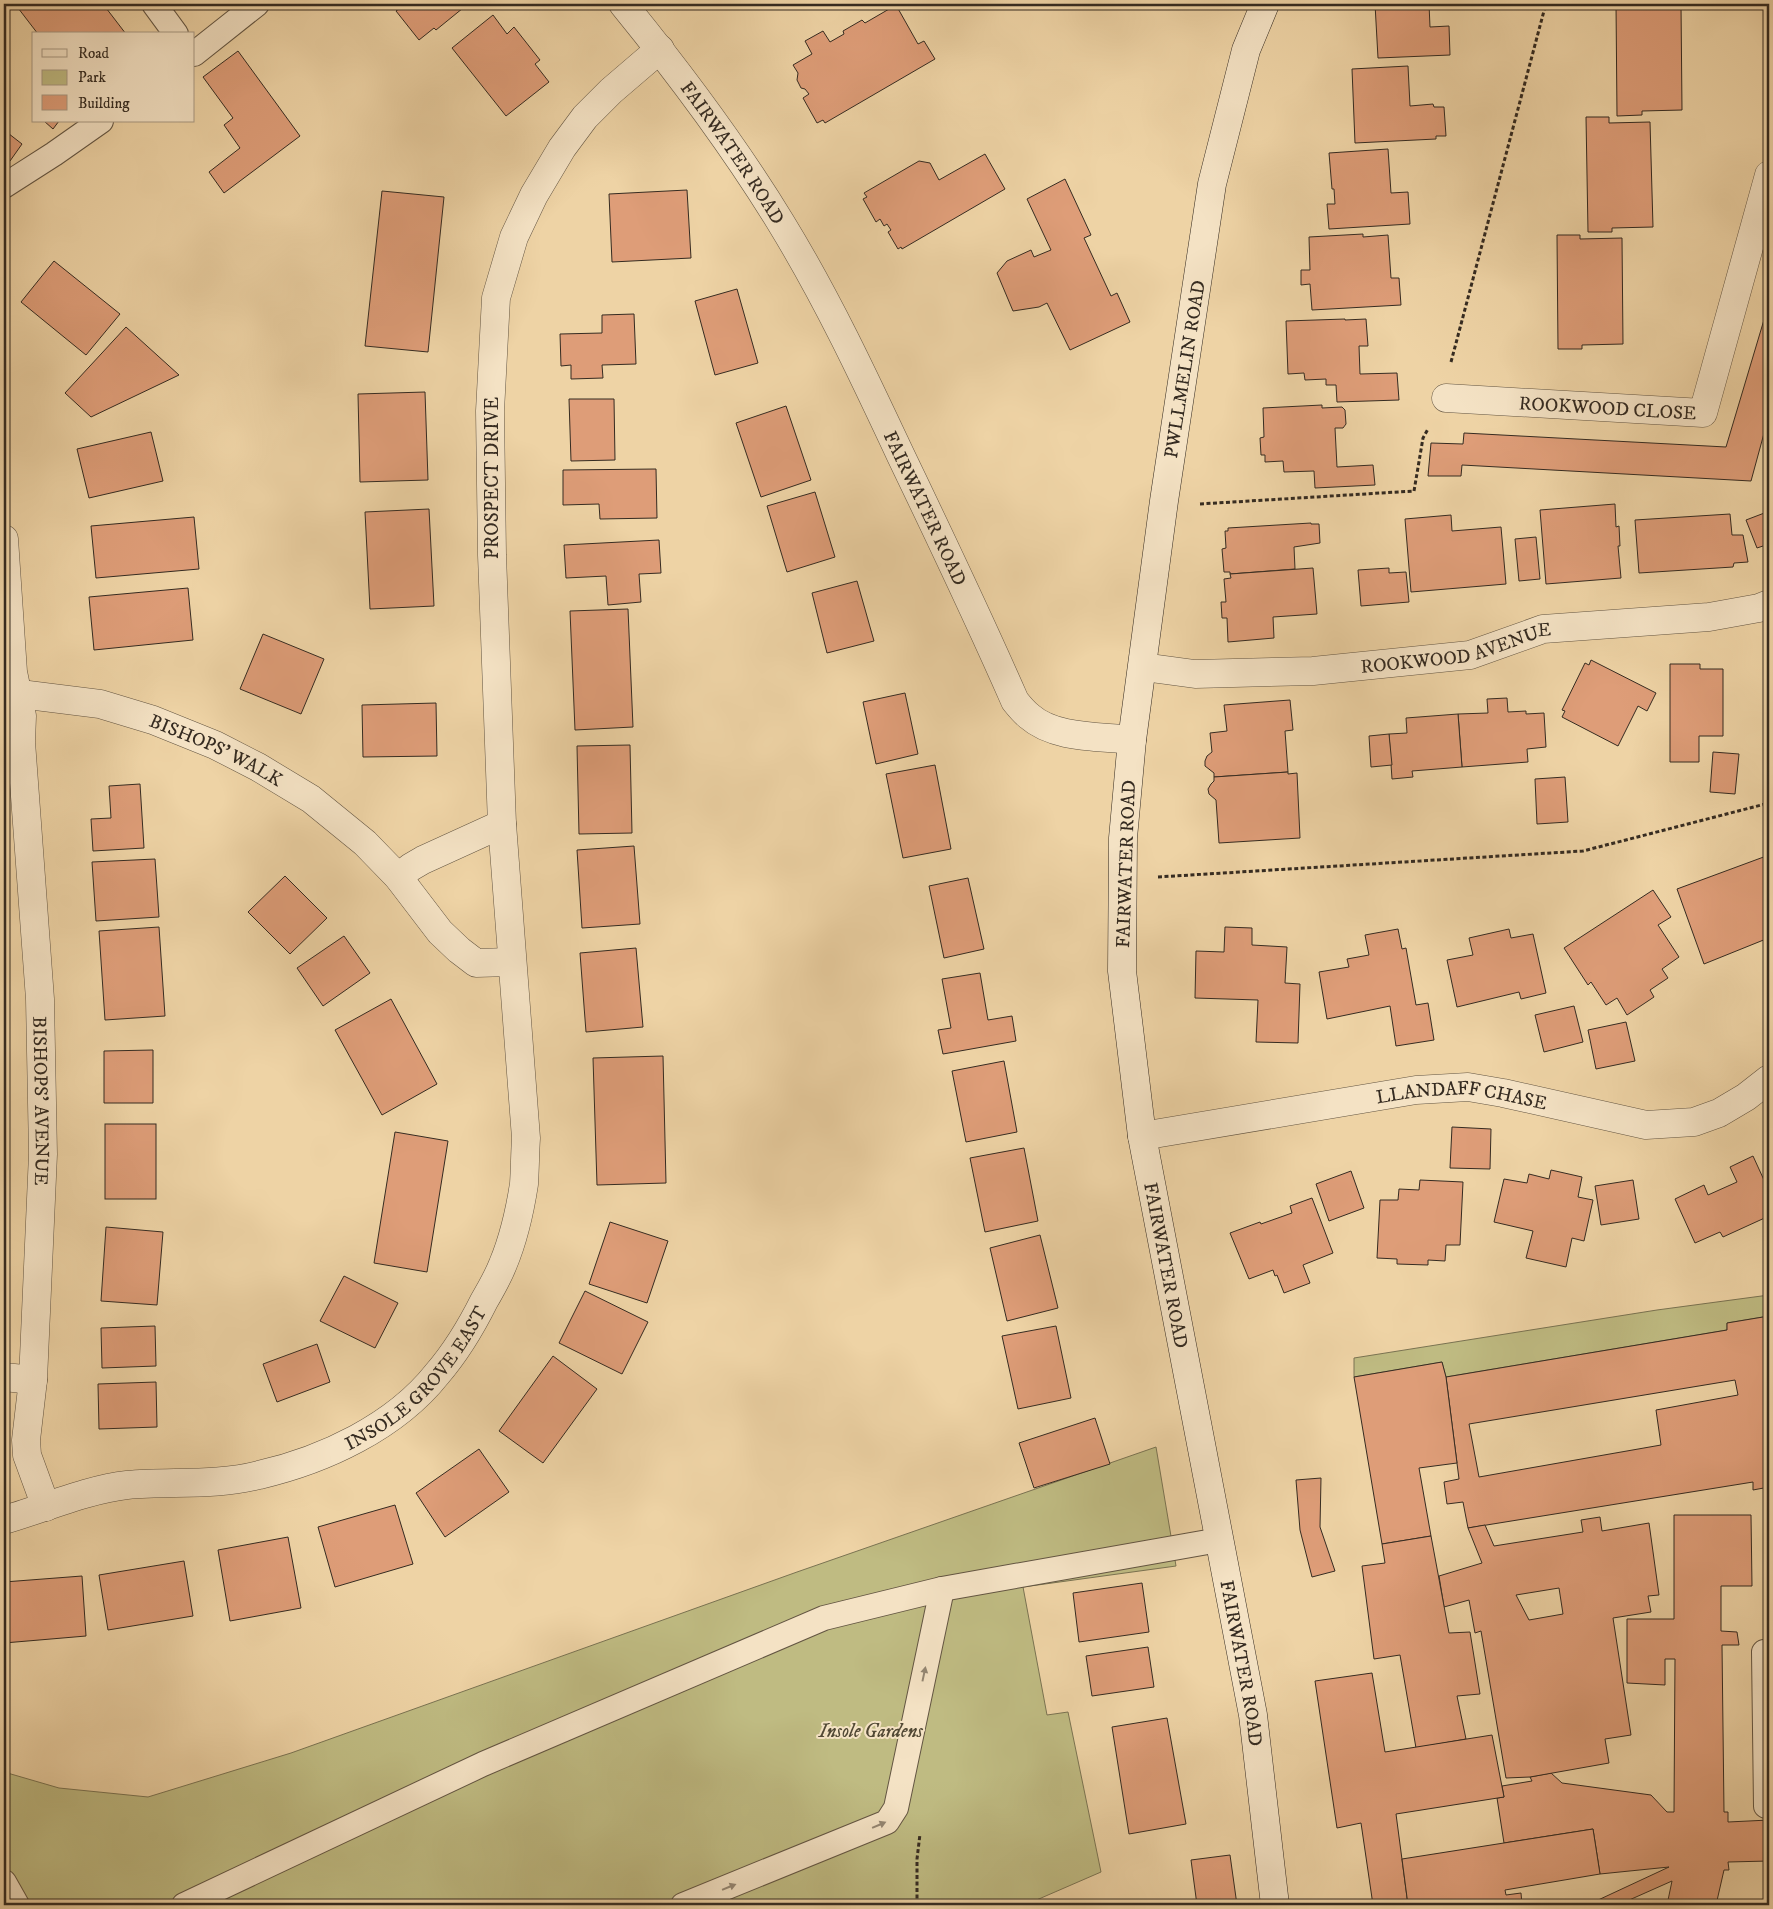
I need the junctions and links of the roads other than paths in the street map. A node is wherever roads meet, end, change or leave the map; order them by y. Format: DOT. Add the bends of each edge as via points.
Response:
graph roads {
  1 [pos="154,4"];
  2 [pos="257,4"];
  3 [pos="623,4"];
  4 [pos="1265,4"];
  5 [pos="175,32"];
  6 [pos="660,49"];
  7 [pos="195,53"];
  8 [pos="100,122"];
  9 [pos="1769,175"];
  10 [pos="4,186"];
  11 [pos="1446,398"];
  12 [pos="4,539"];
  13 [pos="1769,604"];
  14 [pos="1143,667"];
  15 [pos="11,692"];
  16 [pos="1132,740"];
  17 [pos="502,824"];
  18 [pos="398,876"];
  19 [pos="512,962"];
  20 [pos="1769,1079"];
  21 [pos="1142,1136"];
  22 [pos="4,1377"];
  23 [pos="33,1380"];
  24 [pos="46,1507"];
  25 [pos="4,1520"];
  26 [pos="1219,1540"];
  27 [pos="942,1589"];
  28 [pos="1764,1652"];
  29 [pos="1767,1727"];
  30 [pos="1766,1806"];
  31 [pos="4,1882"];
  32 [pos="211,1900"];
  33 [pos="17,1905"];
  34 [pos="184,1905"];
  35 [pos="683,1905"];
  36 [pos="1275,1905"];
  1 -- 5 [label="lane"];
  2 -- 7 [label="lane"];
  3 -- 6 [label="street, FAIRWATER ROAD"];
  4 -- 14 [label="street, PWLLMELIN ROAD" via="1246,50 1212,184 1164,501"];
  6 -- 16 [label="street, FAIRWATER ROAD" via="750,174 813,279 851,350 1015,702 1044,726 1066,733"];
  6 -- 17 [label="street, PROSPECT DRIVE" via="585,117 562,148 514,237 496,298 490,411"];
  8 -- 10 [label="lane"];
  9 -- 11 [label="street, ROOKWOOD CLOSE" via="1703,413"];
  12 -- 15 [label="street, BISHOPS' AVENUE" via="13,672"];
  13 -- 14 [label="street, ROOKWOOD AVENUE" via="1709,617 1543,628 1470,655 1313,671 1195,674"];
  14 -- 16 [label="street, PWLLMELIN ROAD"];
  15 -- 18 [label="street, BISHOPS' WALK" via="100,704 153,720 215,745 311,799 365,843"];
  15 -- 23 [label="street, BISHOPS' AVENUE" via="22,716 21,742 40,990 42,1209"];
  16 -- 21 [label="street, FAIRWATER ROAD" via="1123,838 1122,972"];
  17 -- 18 [label="street"];
  17 -- 19 [label="street, PROSPECT DRIVE"];
  18 -- 19 [label="street, BISHOPS' WALK" via="440,932 476,963"];
  19 -- 24 [label="street, INSOLE GROVE EAST" via="526,1138 524,1184 503,1264 460,1343 437,1376 400,1410 373,1429 339,1448 294,1465 258,1476 221,1481 118,1487"];
  20 -- 21 [label="street, LLANDAFF CHASE" via="1739,1101 1694,1122 1646,1125 1468,1087 1416,1090"];
  21 -- 26 [label="street, FAIRWATER ROAD"];
  22 -- 23 [label="street"];
  23 -- 24 [label="street, BISHOPS' AVENUE" via="27,1455"];
  24 -- 25 [label="street, INSOLE GROVE EAST"];
  26 -- 27 [label="lane"];
  26 -- 36 [label="street, FAIRWATER ROAD" via="1253,1714"];
  27 -- 32 [label="lane" via="824,1618 483,1764"];
  35 -- 27 [label="lane, one-way" via="887,1822 896,1808"];
  28 -- 29 [label="lane"];
  29 -- 30 [label="lane"];
  31 -- 33 [label="lane"];
  32 -- 34 [label="lane"];
}
